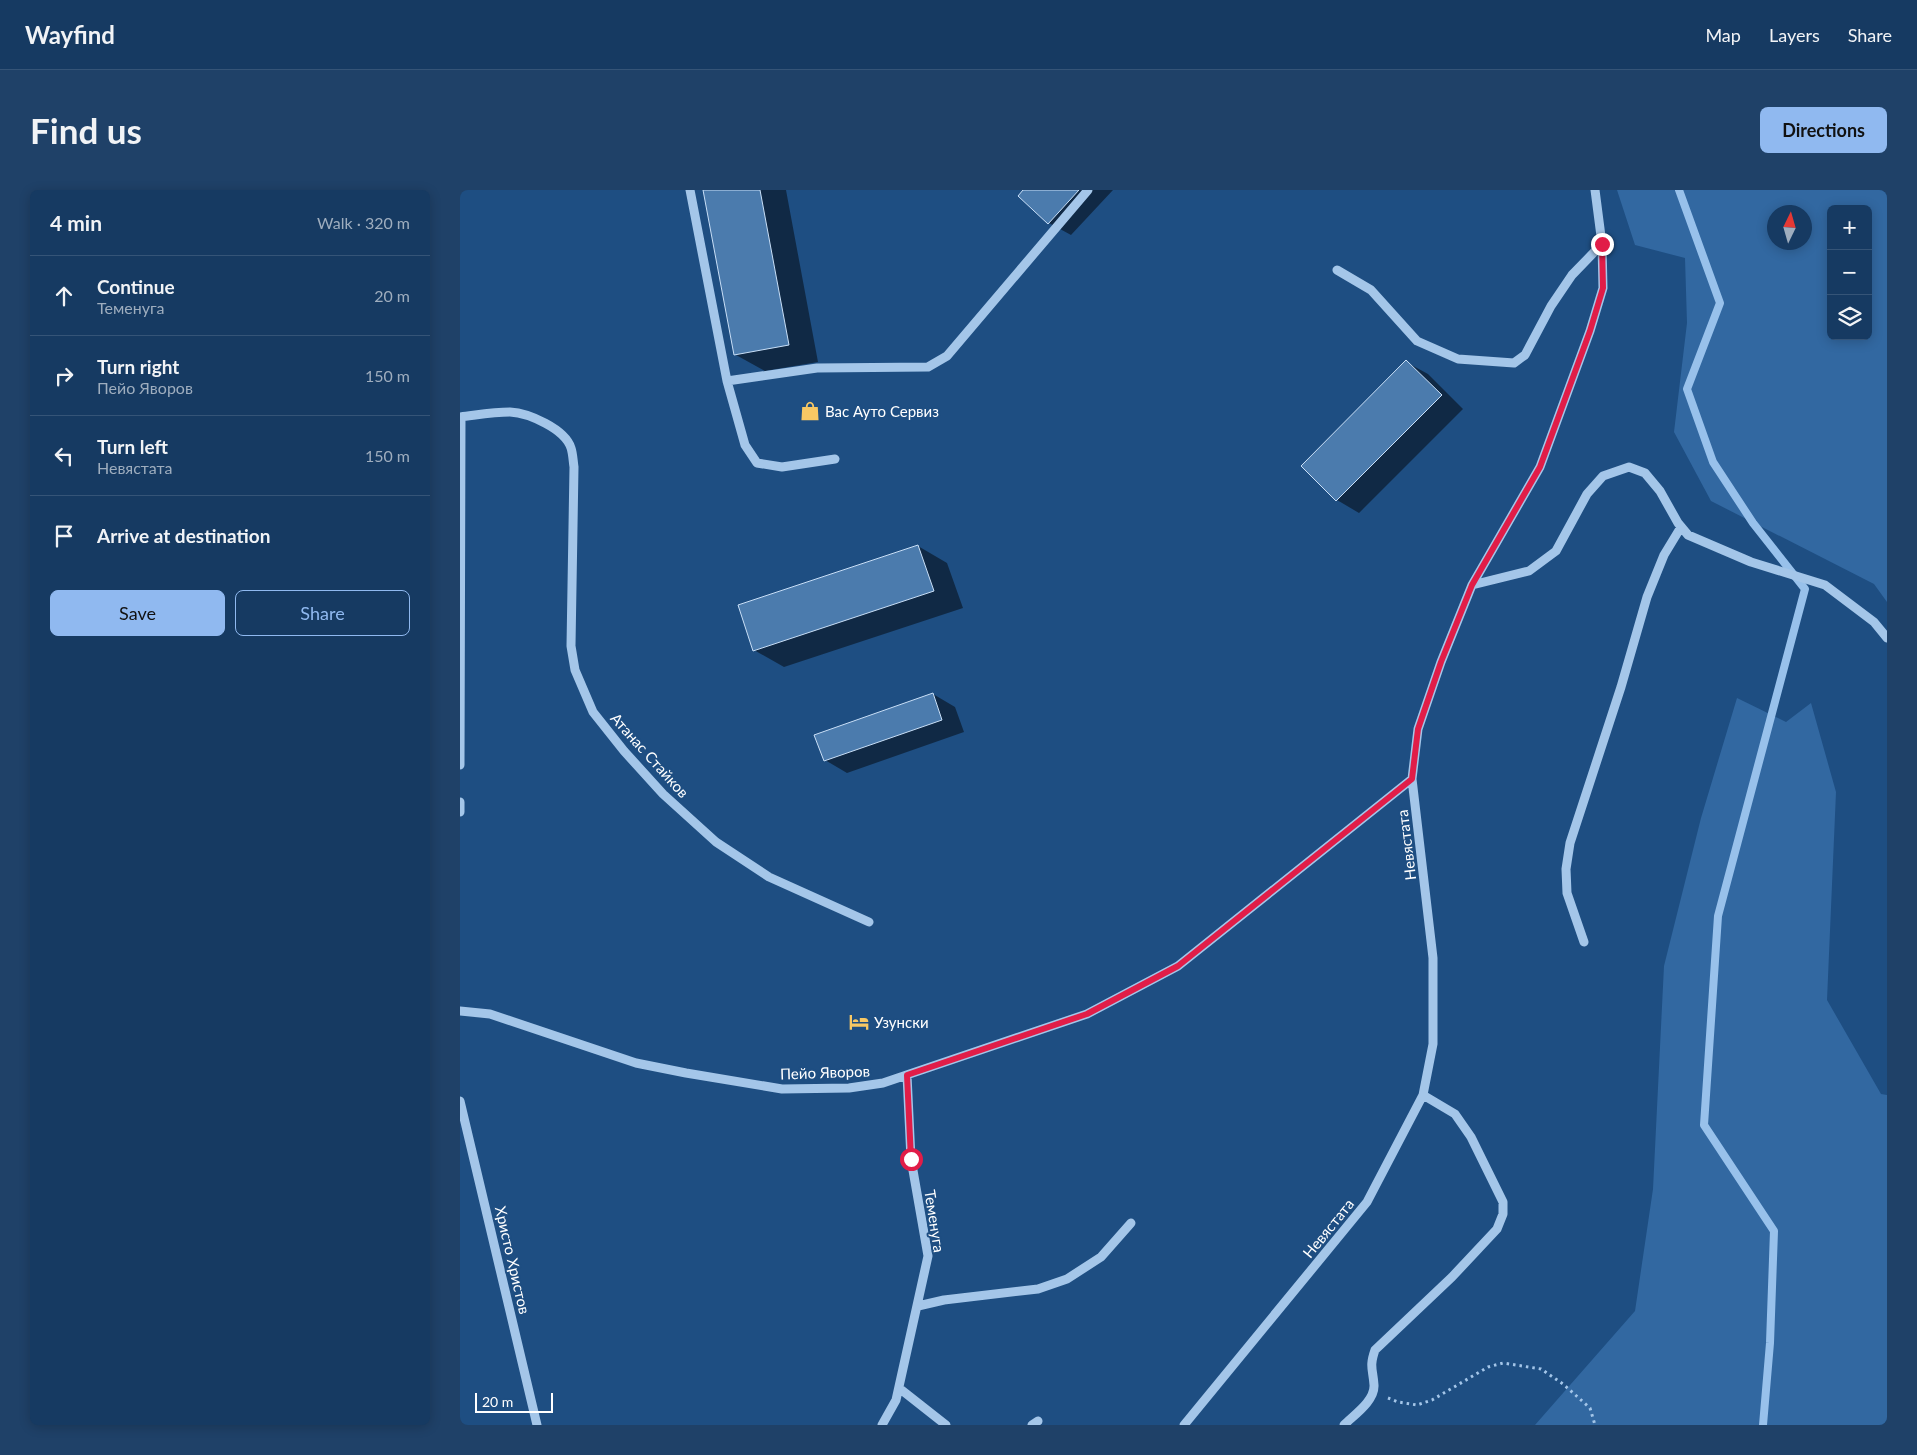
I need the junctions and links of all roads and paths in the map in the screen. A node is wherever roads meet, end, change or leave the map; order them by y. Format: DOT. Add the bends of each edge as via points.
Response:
graph roads {
  1 [pos="690,190"];
  2 [pos="1088,190"];
  3 [pos="1595,190"];
  4 [pos="1602,244"];
  5 [pos="1337,270"];
  6 [pos="727,380"];
  7 [pos="461,417"];
  8 [pos="835,459"];
  9 [pos="1681,527"];
  10 [pos="1472,585"];
  11 [pos="1887,638"];
  12 [pos="460,765"];
  13 [pos="1412,779"];
  14 [pos="460,802"];
  15 [pos="460,812"];
  16 [pos="869,922"];
  17 [pos="1584,942"];
  18 [pos="460,1011"];
  19 [pos="907,1075"];
  20 [pos="1423,1095"];
  21 [pos="460,1102"];
  22 [pos="1131,1223"];
  23 [pos="918,1306"];
  24 [pos="899,1388"];
  25 [pos="1374,1391"];
  26 [pos="537,1425"];
  27 [pos="882,1425"];
  28 [pos="946,1425"];
  29 [pos="1184,1425"];
  30 [pos="1344,1425"];
  31 [pos="1595,1425"];
  1 -- 6 [label="street"];
  2 -- 6 [label="street" via="947,356 928,367 817,368"];
  3 -- 4 [label="street, Невястата"];
  4 -- 5 [label="street" via="1572,275 1525,355 1514,363 1458,360 1417,341 1371,290"];
  4 -- 10 [label="street, Невястата" via="1603,288 1540,467"];
  6 -- 8 [label="street" via="745,445 757,463 782,467"];
  7 -- 12 [label="street"];
  7 -- 16 [label="street, Атанас Стайков" via="512,412 542,422 562,434 571,448 574,467 571,646 575,670 593,712 624,751 663,794 716,842 769,877"];
  9 -- 10 [label="street" via="1660,490 1645,473 1628,467 1603,476 1587,494 1556,550 1529,571"];
  9 -- 11 [label="street" via="1688,535 1751,562 1826,585 1874,622"];
  9 -- 17 [label="street" via="1664,555 1647,597 1570,843 1567,893"];
  10 -- 13 [label="street, Невястата" via="1418,729"];
  13 -- 19 [label="street, Пейо Яворов" via="1178,966 1087,1014"];
  13 -- 20 [label="street, Невястата" via="1434,958 1433,1044"];
  14 -- 15 [label="street"];
  18 -- 19 [label="street, Пейо Яворов" via="490,1014 636,1063 782,1089 849,1088 883,1083"];
  19 -- 23 [label="street, Теменуга" via="911,1159 928,1256"];
  20 -- 25 [label="street" via="1455,1114 1471,1137 1503,1202 1503,1214 1491,1236 1375,1350 1371,1360"];
  20 -- 29 [label="street, Невястата" via="1367,1202"];
  21 -- 26 [label="street, Христо Христов"];
  22 -- 23 [label="street" via="1101,1258 1067,1279 1038,1289"];
  23 -- 24 [label="street, Теменуга"];
  24 -- 27 [label="street, Теменуга"];
  24 -- 28 [label="street"];
  25 -- 30 [label="street"];
  25 -- 31 [label="path" via="1398,1402 1417,1405 1432,1400 1488,1367 1503,1363 1541,1369 1590,1408"];
}
